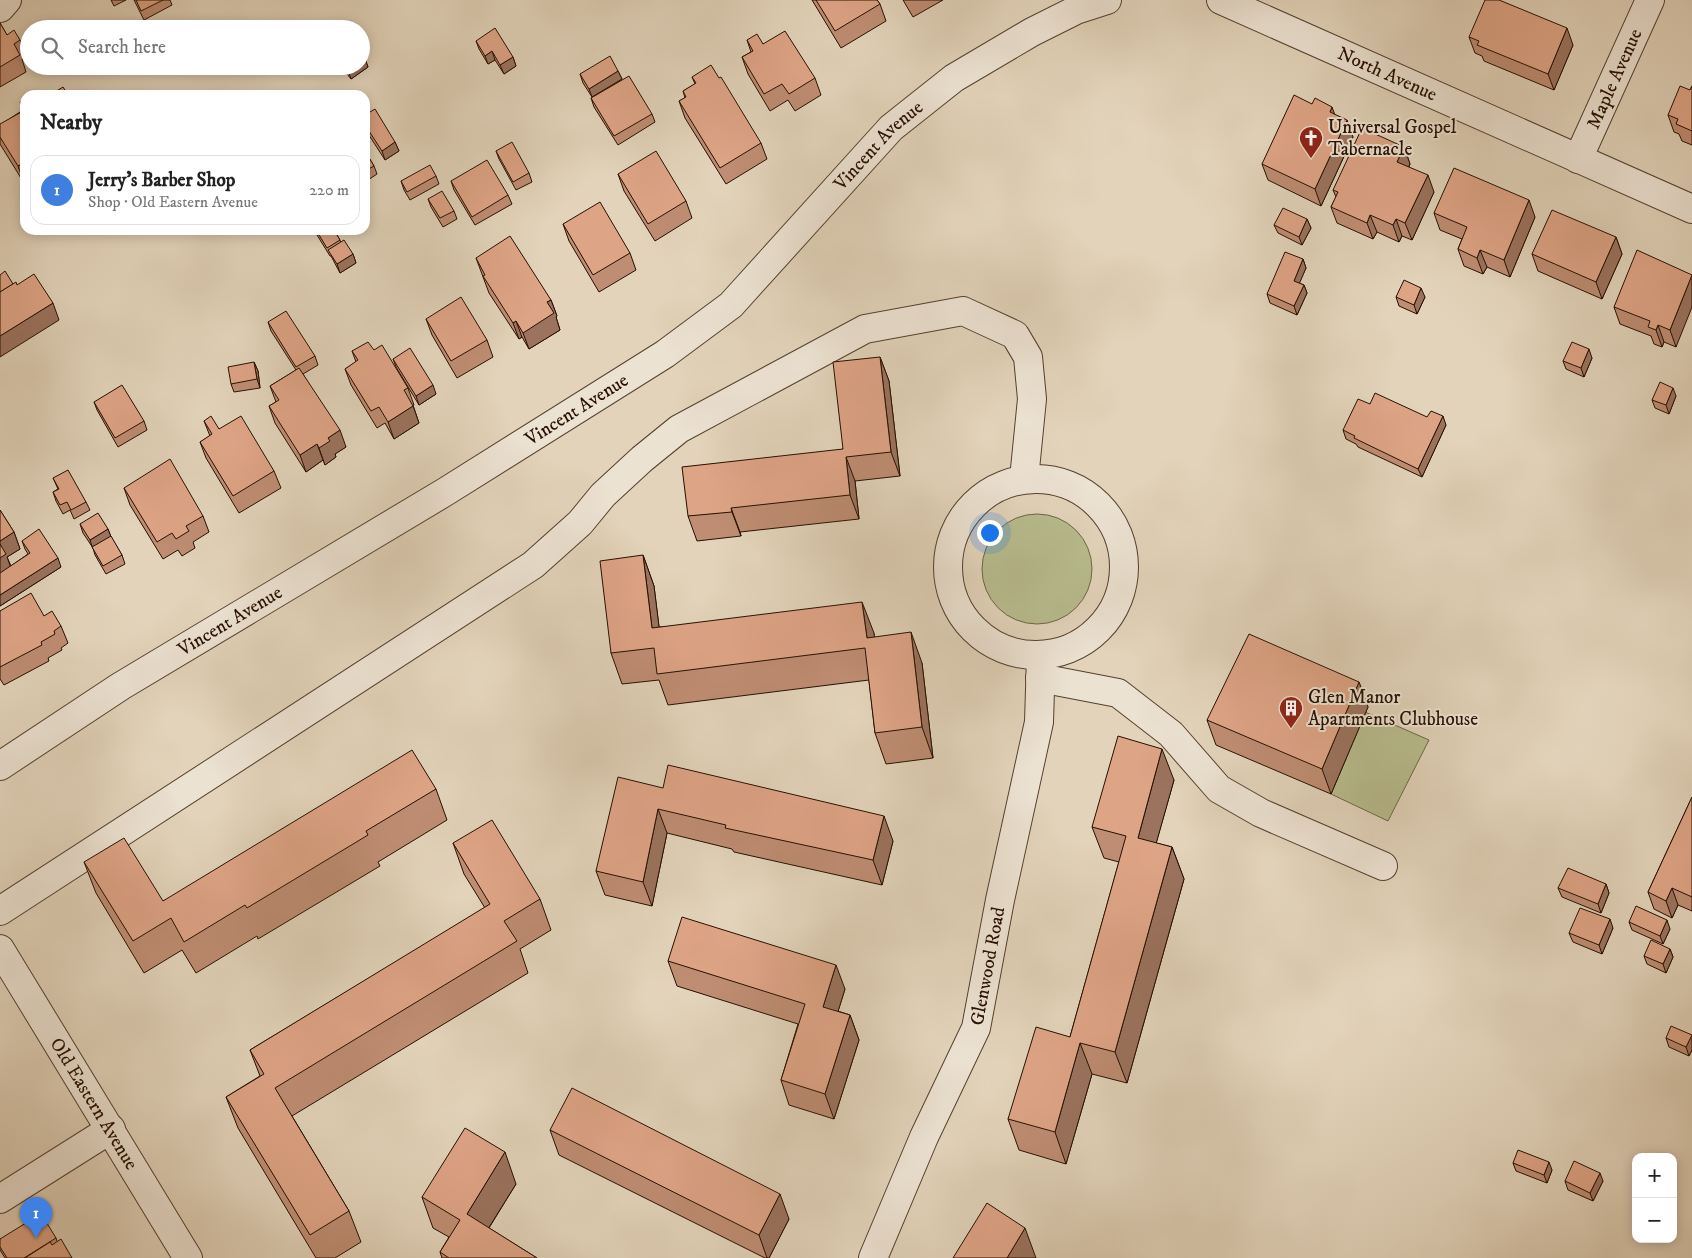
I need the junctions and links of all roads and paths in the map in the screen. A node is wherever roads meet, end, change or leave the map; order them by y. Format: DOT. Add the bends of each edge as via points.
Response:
graph roads {
  1 [pos="7,0"];
  2 [pos="1107,0"];
  3 [pos="1221,0"];
  4 [pos="1650,0"];
  5 [pos="0,8"];
  6 [pos="1578,159"];
  7 [pos="1692,208"];
  8 [pos="1024,479"];
  9 [pos="1040,667"];
  10 [pos="0,766"];
  11 [pos="1383,866"];
  12 [pos="0,911"];
  13 [pos="0,949"];
  14 [pos="111,1129"];
  15 [pos="0,1199"];
  16 [pos="188,1258"];
  17 [pos="872,1258"];
  1 -- 5 [label="street"];
  2 -- 10 [label="street, Vincent Avenue" via="1076,10 1032,32 954,78 891,128 731,305 665,354 444,492 121,686"];
  3 -- 6 [label="street, North Avenue"];
  4 -- 6 [label="street, Maple Avenue"];
  6 -- 7 [label="street, North Avenue"];
  8 -- 9 [label="street" via="996,488 971,505 955,531 948,560 950,590 963,618 984,639"];
  8 -- 9 [label="street" via="1053,479 1079,489 1102,507 1118,531 1125,559 1123,588 1112,614 1093,636"];
  8 -- 12 [label="street" via="1032,399 1028,357 1015,335 963,311 865,329 679,429 603,494 580,524 533,565"];
  9 -- 11 [label="street" via="1118,693 1171,734 1218,788 1261,813"];
  9 -- 17 [label="street, Glenwood Road" via="1039,722 976,1028"];
  13 -- 14 [label="street, Old Eastern Avenue"];
  14 -- 15 [label="street"];
  14 -- 16 [label="street, Old Eastern Avenue"];
}
